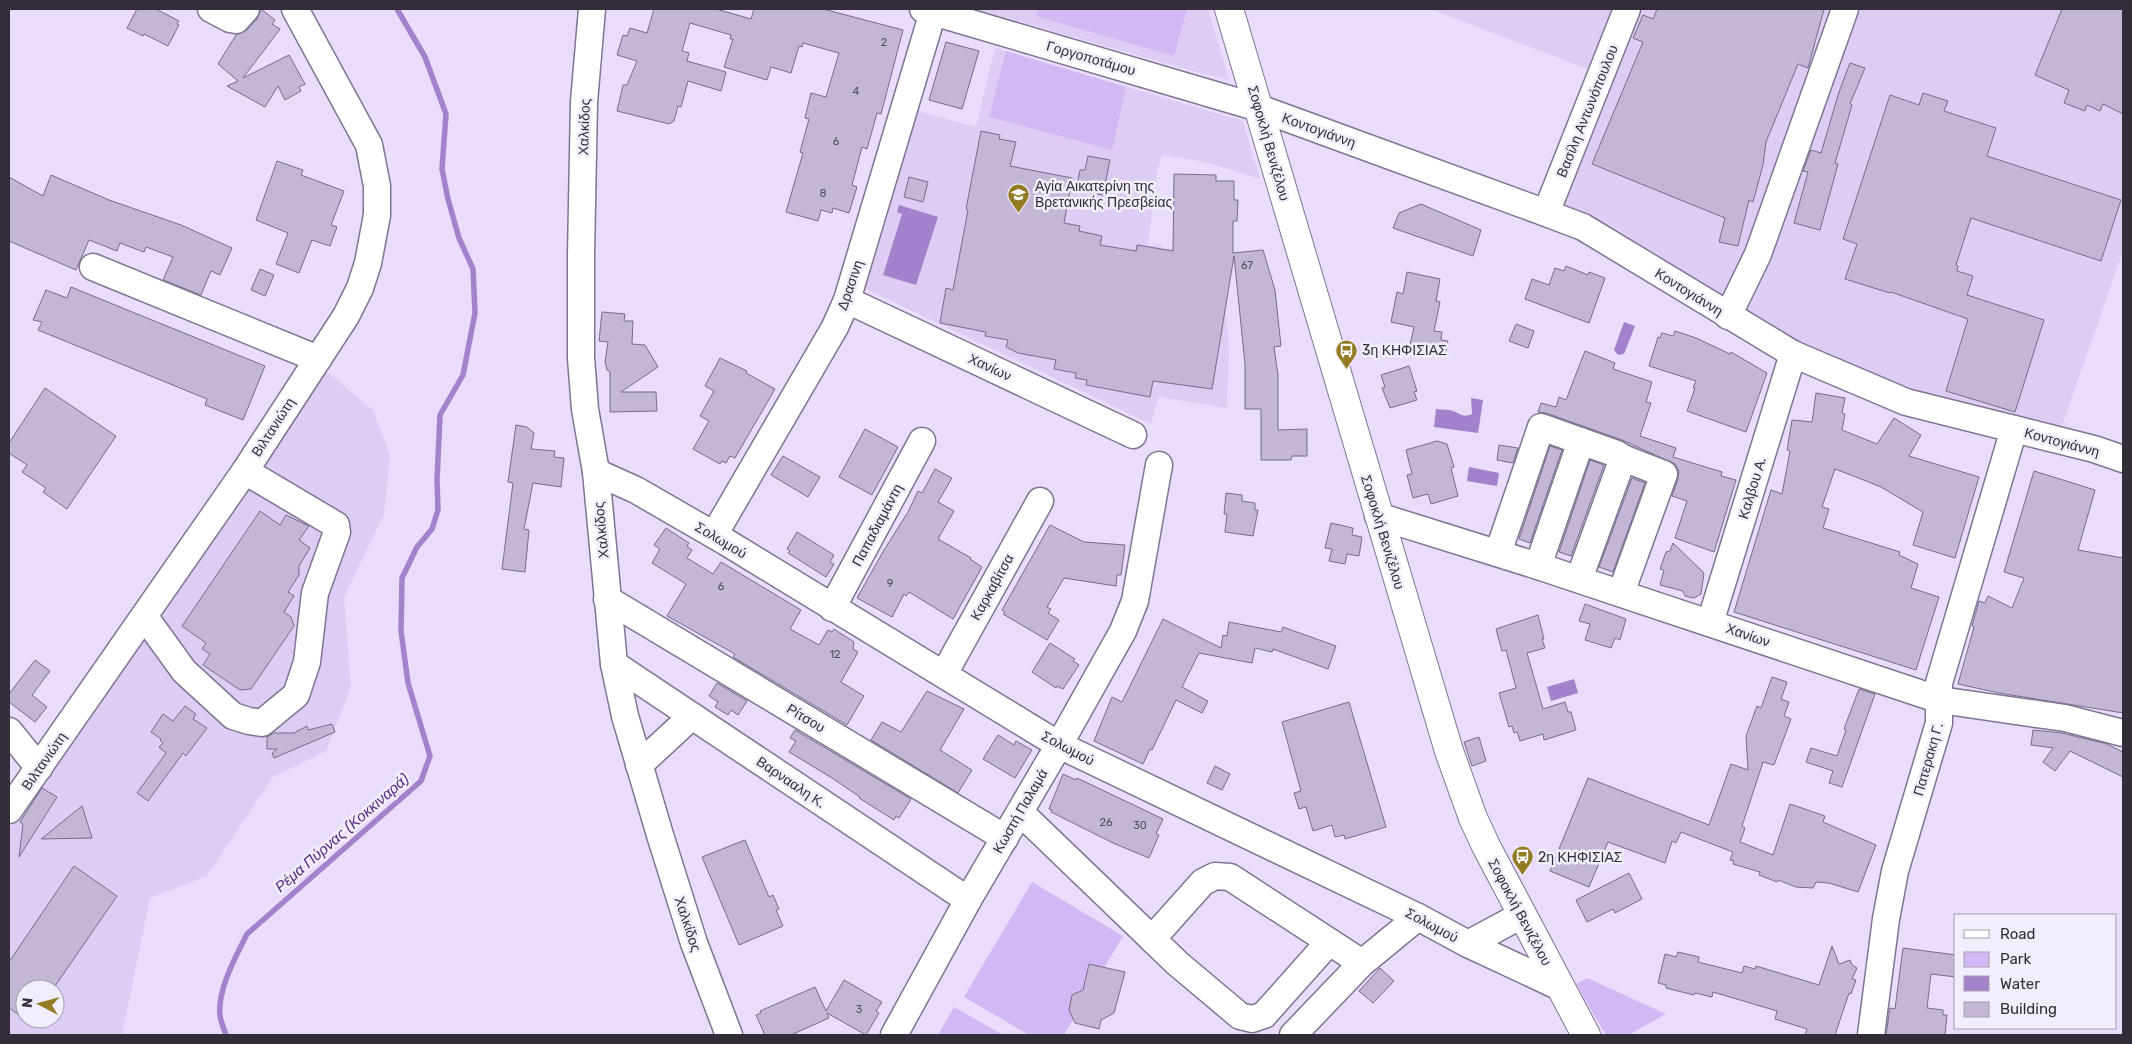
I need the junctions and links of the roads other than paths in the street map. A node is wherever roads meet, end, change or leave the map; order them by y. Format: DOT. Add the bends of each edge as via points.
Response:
graph roads {
  1 [pos="211,9"];
  2 [pos="246,9"];
  3 [pos="295,9"];
  4 [pos="592,9"];
  5 [pos="1228,9"];
  6 [pos="1627,9"];
  7 [pos="1845,9"];
  8 [pos="928,10"];
  9 [pos="1259,108"];
  10 [pos="1546,213"];
  11 [pos="93,267"];
  12 [pos="847,300"];
  13 [pos="1728,316"];
  14 [pos="1793,354"];
  15 [pos="318,360"];
  16 [pos="2014,429"];
  17 [pos="1132,435"];
  18 [pos="922,441"];
  19 [pos="1581,441"];
  20 [pos="1622,458"];
  21 [pos="2123,459"];
  22 [pos="1159,465"];
  23 [pos="245,471"];
  24 [pos="596,472"];
  25 [pos="1040,501"];
  26 [pos="1378,516"];
  27 [pos="714,535"];
  28 [pos="1498,553"];
  29 [pos="1538,566"];
  30 [pos="1579,579"];
  31 [pos="1621,593"];
  32 [pos="607,599"];
  33 [pos="832,608"];
  34 [pos="145,616"];
  35 [pos="1710,623"];
  36 [pos="614,664"];
  37 [pos="944,674"];
  38 [pos="1940,700"];
  39 [pos="692,716"];
  40 [pos="9,731"];
  41 [pos="2123,733"];
  42 [pos="1058,745"];
  43 [pos="639,765"];
  44 [pos="39,768"];
  45 [pos="9,810"];
  46 [pos="1020,812"];
  47 [pos="1005,838"];
  48 [pos="968,900"];
  49 [pos="1522,915"];
  50 [pos="1418,917"];
  51 [pos="1152,939"];
  52 [pos="1329,942"];
  53 [pos="1468,944"];
  54 [pos="1362,963"];
  55 [pos="1560,987"];
  56 [pos="728,1035"];
  57 [pos="894,1035"];
  58 [pos="1293,1035"];
  59 [pos="1586,1035"];
  60 [pos="1871,1035"];
  1 -- 2 [label="street" via="230,20 236,20"];
  3 -- 15 [label="street, Βιλτανιώτη" via="369,145 377,186 378,215 360,288"];
  4 -- 24 [label="street, Χαλκίδος" via="584,102 581,348 585,409"];
  5 -- 9 [label="main road, Σοφοκλή Βενιζέλου"];
  6 -- 10 [label="street, Βασίλη Αντωνόπουλου"];
  7 -- 13 [label="street" via="1758,254"];
  8 -- 9 [label="street, Γοργοποτάμου"];
  8 -- 12 [label="street, Δρασινη"];
  9 -- 10 [label="street, Κοντογιάννη"];
  9 -- 26 [label="main road, Σοφοκλή Βενιζέλου"];
  10 -- 13 [label="street, Κοντογιάννη" via="1582,227"];
  11 -- 15 [label="street"];
  12 -- 17 [label="street, Χανίων"];
  12 -- 27 [label="street, Δρασινη" via="835,327"];
  13 -- 14 [label="street, Κοντογιάννη"];
  14 -- 16 [label="street, Κοντογιάννη" via="1906,402"];
  14 -- 35 [label="street, Καλβου Α."];
  15 -- 23 [label="street, Βιλτανιώτη"];
  16 -- 21 [label="street, Κοντογιάννη"];
  16 -- 38 [label="street, Πατερακη Γ." via="1939,683"];
  18 -- 33 [label="street, Παπαδιαμάντη"];
  19 -- 20 [label="street"];
  19 -- 28 [label="street" via="1541,426"];
  19 -- 29 [label="street"];
  20 -- 30 [label="street"];
  20 -- 31 [label="street" via="1664,474"];
  22 -- 42 [label="street, Κωστή Παλαμά" via="1135,601 1123,631"];
  23 -- 34 [label="street, Βιλτανιώτη"];
  23 -- 34 [label="street" via="336,525 337,532 315,593 307,662 296,695 262,723 233,716 184,671"];
  24 -- 27 [label="street, Σολωμού" via="636,490"];
  24 -- 32 [label="street, Χαλκίδος"];
  25 -- 37 [label="street, Καρκαβίτσα"];
  26 -- 28 [label="street, Χανίων"];
  26 -- 49 [label="main road, Σοφοκλή Βενιζέλου" via="1463,790 1486,846"];
  27 -- 33 [label="street, Σολωμού"];
  28 -- 29 [label="street, Χανίων"];
  29 -- 30 [label="street, Χανίων"];
  30 -- 31 [label="street, Χανίων"];
  31 -- 35 [label="street, Χανίων"];
  32 -- 36 [label="street, Χαλκίδος"];
  32 -- 47 [label="street, Ρίτσου"];
  33 -- 37 [label="street, Σολωμού"];
  34 -- 44 [label="street, Βιλτανιώτη"];
  35 -- 38 [label="street, Χανίων"];
  36 -- 39 [label="street, Βαρνααλη Κ."];
  36 -- 43 [label="street, Χαλκίδος"];
  37 -- 42 [label="street, Σολωμού"];
  38 -- 41 [label="street, Χανίων" via="2065,718"];
  38 -- 60 [label="street, Πατερακη Γ." via="1939,723 1895,871"];
  39 -- 43 [label="street"];
  39 -- 48 [label="street, Βαρνααλη Κ."];
  40 -- 44 [label="street"];
  42 -- 46 [label="street, Κωστή Παλαμά"];
  42 -- 50 [label="street, Σολωμού"];
  43 -- 56 [label="street, Χαλκίδος" via="694,943"];
  44 -- 45 [label="street, Βιλτανιώτη"];
  46 -- 47 [label="street, Κωστή Παλαμά"];
  46 -- 51 [label="street"];
  47 -- 48 [label="street, Κωστή Παλαμά"];
  48 -- 57 [label="street, Κωστή Παλαμά"];
  49 -- 53 [label="street"];
  49 -- 55 [label="main road, Σοφοκλή Βενιζέλου"];
  50 -- 53 [label="street, Σολωμού"];
  50 -- 54 [label="street"];
  51 -- 52 [label="street" via="1202,882 1215,876 1230,877"];
  51 -- 52 [label="street" via="1213,995 1240,1016 1252,1019 1264,1015"];
  52 -- 54 [label="street"];
  53 -- 55 [label="street, Σολωμού"];
  54 -- 58 [label="street"];
  55 -- 59 [label="main road, Σοφοκλή Βενιζέλου"];
}
